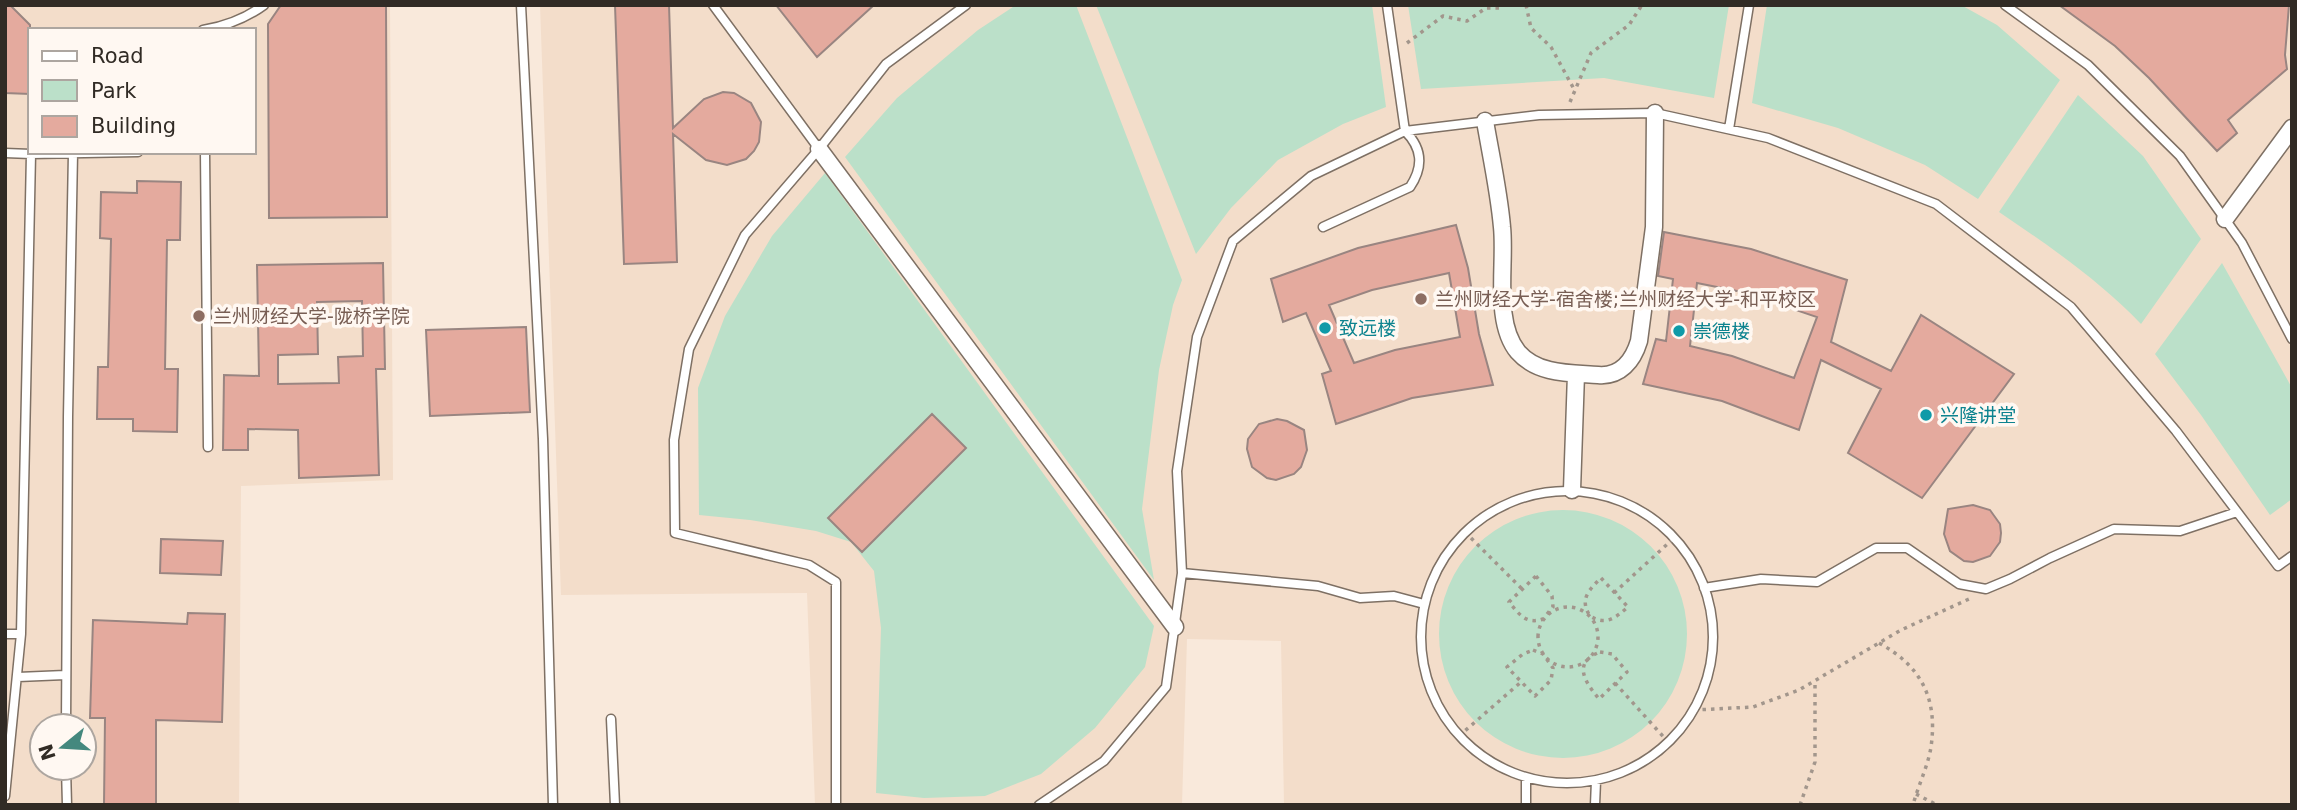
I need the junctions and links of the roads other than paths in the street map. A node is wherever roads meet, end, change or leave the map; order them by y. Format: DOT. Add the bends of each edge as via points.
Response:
graph roads {
  1 [pos="264,5"];
  2 [pos="521,5"];
  3 [pos="713,5"];
  4 [pos="966,5"];
  5 [pos="1387,5"];
  6 [pos="1749,5"];
  7 [pos="2005,5"];
  8 [pos="214,28"];
  9 [pos="1654,113"];
  10 [pos="1485,121"];
  11 [pos="2292,128"];
  12 [pos="1729,129"];
  13 [pos="1405,131"];
  14 [pos="819,149"];
  15 [pos="5,153"];
  16 [pos="28,154"];
  17 [pos="32,154"];
  18 [pos="73,154"];
  19 [pos="205,154"];
  20 [pos="2225,219"];
  21 [pos="1324,227"];
  22 [pos="2292,339"];
  23 [pos="1576,374"];
  24 [pos="208,447"];
  25 [pos="1572,490"];
  26 [pos="2237,512"];
  27 [pos="2292,556"];
  28 [pos="1182,573"];
  29 [pos="1704,588"];
  30 [pos="1424,604"];
  31 [pos="1175,627"];
  32 [pos="5,634"];
  33 [pos="21,634"];
  34 [pos="65,675"];
  35 [pos="18,677"];
  36 [pos="66,712"];
  37 [pos="611,719"];
  38 [pos="1526,779"];
  39 [pos="1596,781"];
  40 [pos="66,782"];
  41 [pos="5,796"];
  42 [pos="67,805"];
  43 [pos="553,805"];
  44 [pos="615,805"];
  45 [pos="836,805"];
  46 [pos="1039,805"];
  47 [pos="1526,805"];
  48 [pos="1595,805"];
  1 -- 8 [label="lane" via="247,17"];
  2 -- 43 [label="lane" via="543,439"];
  3 -- 14 [label="lane"];
  4 -- 14 [label="lane" via="886,64"];
  5 -- 13 [label="lane"];
  6 -- 12 [label="lane"];
  7 -- 20 [label="lane" via="2097,74 2180,156"];
  9 -- 10 [label="lane"];
  9 -- 12 [label="lane"];
  9 -- 23 [label="street" via="1654,227 1636,354 1617,372"];
  10 -- 13 [label="lane"];
  10 -- 23 [label="street" via="1502,227 1504,321 1509,338 1532,363"];
  11 -- 20 [label="street"];
  12 -- 26 [label="lane" via="1768,138 1936,204 2071,307 2176,431"];
  13 -- 21 [label="lane" via="1419,151 1420,164 1410,187"];
  13 -- 28 [label="lane" via="1311,176 1233,241 1196,337 1177,471"];
  14 -- 31 [label="street"];
  14 -- 45 [label="lane" via="746,234 689,349 674,440 675,533 809,565 836,582"];
  15 -- 16 [label="lane"];
  17 -- 33 [label="lane"];
  18 -- 34 [label="lane"];
  19 -- 24 [label="lane"];
  20 -- 22 [label="lane"];
  23 -- 25 [label="street"];
  25 -- 29 [label="lane" via="1620,501 1656,522 1674,538"];
  25 -- 30 [label="lane" via="1518,499 1481,519 1451,547"];
  26 -- 27 [label="lane" via="2278,566"];
  26 -- 29 [label="lane" via="2180,531 2114,529 1986,589 1959,584 1907,548 1876,548 1817,582 1760,579"];
  28 -- 30 [label="lane" via="1318,586 1360,597 1394,596"];
  28 -- 31 [label="lane"];
  29 -- 39 [label="lane" via="1713,629 1712,650 1694,710 1669,743 1635,767"];
  30 -- 38 [label="lane" via="1424,666 1438,705 1477,753"];
  31 -- 46 [label="lane" via="1166,687 1104,761"];
  32 -- 33 [label="lane"];
  33 -- 35 [label="lane"];
  34 -- 35 [label="lane"];
  34 -- 36 [label="lane"];
  35 -- 41 [label="lane"];
  37 -- 44 [label="lane"];
  38 -- 39 [label="lane"];
  38 -- 47 [label="lane"];
  39 -- 48 [label="lane"];
  40 -- 42 [label="lane"];
}
